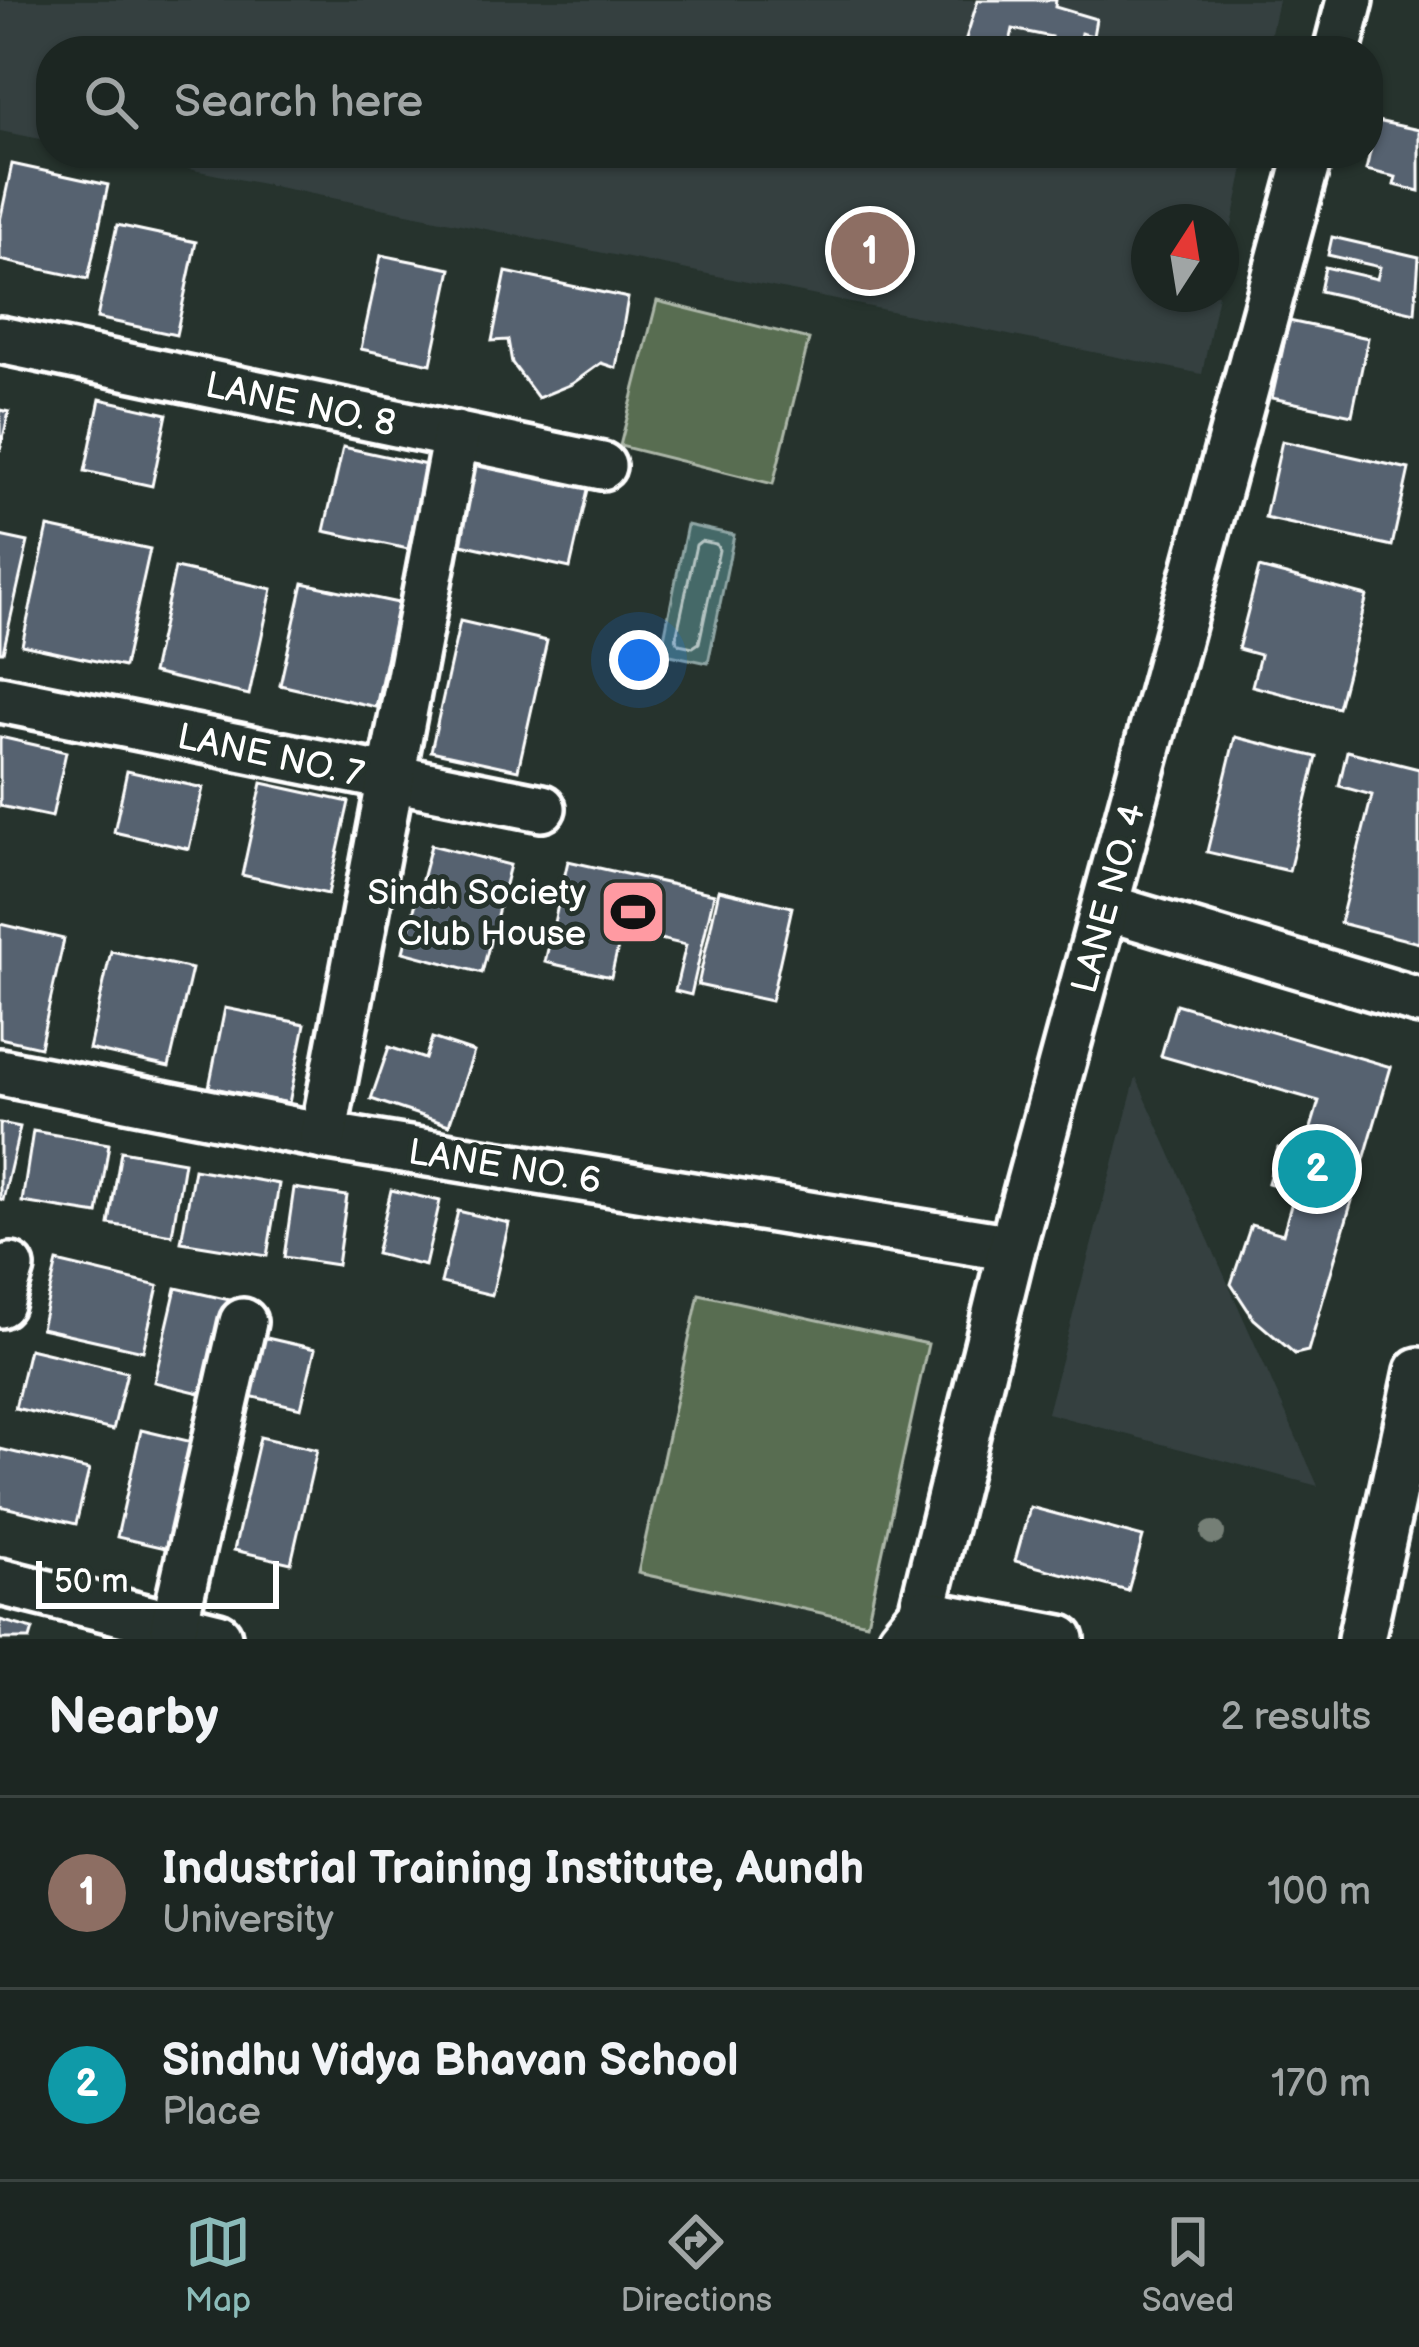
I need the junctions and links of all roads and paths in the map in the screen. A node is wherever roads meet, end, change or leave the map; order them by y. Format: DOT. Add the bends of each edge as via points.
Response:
graph roads {
  1 [pos="1350,0"];
  2 [pos="1340,36"];
  3 [pos="1305,168"];
  4 [pos="0,340"];
  5 [pos="456,435"];
  6 [pos="602,466"];
  7 [pos="0,699"];
  8 [pos="390,778"];
  9 [pos="542,808"];
  10 [pos="1105,908"];
  11 [pos="1419,1001"];
  12 [pos="0,1072"];
  13 [pos="323,1136"];
  14 [pos="1012,1248"];
  15 [pos="243,1322"];
  16 [pos="1418,1380"];
  17 [pos="0,1582"];
  18 [pos="174,1624"];
  19 [pos="913,1630"];
  20 [pos="218,1636"];
  21 [pos="1061,1639"];
  22 [pos="1361,1639"];
  1 -- 2 [label="street"];
  3 -- 10 [label="street, LANE NO. 4"];
  4 -- 5 [label="street, LANE NO. 8"];
  5 -- 6 [label="street, LANE NO. 8"];
  5 -- 8 [label="street"];
  7 -- 8 [label="street, LANE NO. 7"];
  8 -- 9 [label="street, LANE NO. 7"];
  8 -- 13 [label="street"];
  10 -- 11 [label="street"];
  10 -- 14 [label="street, LANE NO. 4"];
  12 -- 13 [label="street, LANE NO. 6"];
  13 -- 14 [label="street, LANE NO. 6"];
  14 -- 19 [label="street, LANE NO. 4"];
  15 -- 18 [label="street"];
  16 -- 22 [label="street"];
  17 -- 18 [label="street"];
  18 -- 20 [label="street"];
  19 -- 21 [label="street"];
}
